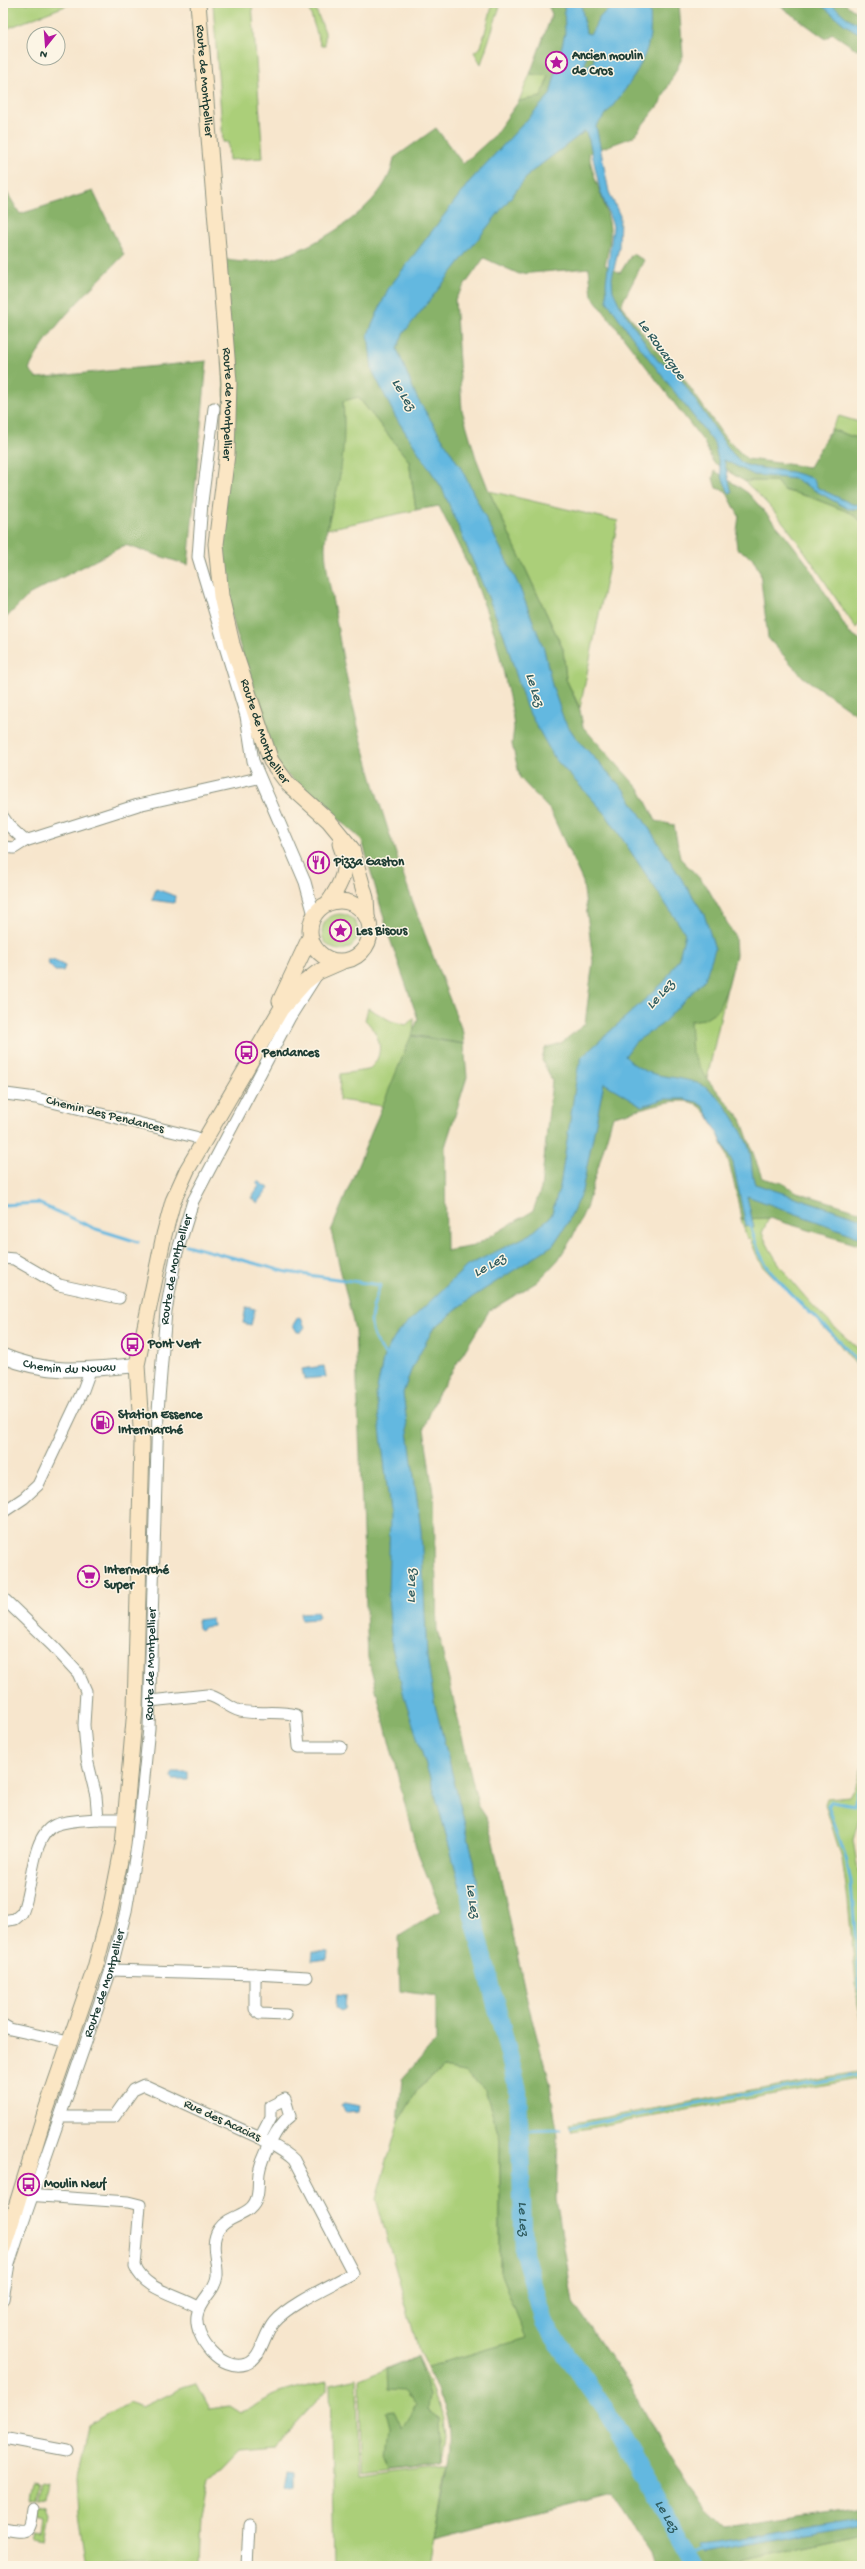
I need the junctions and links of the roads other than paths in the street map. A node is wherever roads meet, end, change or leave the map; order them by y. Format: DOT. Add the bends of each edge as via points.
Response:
graph roads {
  1 [pos="198,3"];
  2 [pos="214,408"];
  3 [pos="258,778"];
  4 [pos="3,817"];
  5 [pos="329,821"];
  6 [pos="25,841"];
  7 [pos="3,847"];
  8 [pos="328,903"];
  9 [pos="314,915"];
  10 [pos="367,916"];
  11 [pos="310,937"];
  12 [pos="341,962"];
  13 [pos="318,972"];
  14 [pos="262,1038"];
  15 [pos="6,1094"];
  16 [pos="203,1142"];
  17 [pos="3,1258"];
  18 [pos="119,1298"];
  19 [pos="3,1356"];
  20 [pos="137,1365"];
  21 [pos="91,1368"];
  22 [pos="3,1512"];
  23 [pos="3,1598"];
  24 [pos="150,1701"];
  25 [pos="341,1747"];
  26 [pos="98,1818"];
  27 [pos="125,1819"];
  28 [pos="3,1921"];
  29 [pos="111,1970"];
  30 [pos="255,1974"];
  31 [pos="307,1977"];
  32 [pos="286,2015"];
  33 [pos="3,2025"];
  34 [pos="69,2042"];
  35 [pos="61,2117"];
  36 [pos="260,2138"];
  37 [pos="271,2145"];
  38 [pos="26,2195"];
  39 [pos="6,2224"];
  40 [pos="3,2248"];
  41 [pos="3,2299"];
  42 [pos="198,2307"];
  43 [pos="3,2438"];
  44 [pos="67,2450"];
  45 [pos="32,2509"];
  46 [pos="250,2526"];
  47 [pos="3,2529"];
  48 [pos="247,2566"];
  1 -- 5 [label="main road, Route de Montpellier" via="229,382 227,454 216,551 221,596 232,644 271,761 288,784"];
  2 -- 3 [label="street" via="198,557 246,716"];
  3 -- 6 [label="street" via="138,805"];
  3 -- 9 [label="street" via="303,878"];
  4 -- 6 [label="street"];
  5 -- 8 [label="main road, Route de Montpellier" via="345,855 346,871"];
  5 -- 10 [label="main road, Route de Montpellier" via="352,849 366,898"];
  6 -- 7 [label="street" via="14,848"];
  8 -- 9 [label="main road"];
  8 -- 10 [label="main road" via="346,901 355,904"];
  9 -- 11 [label="main road"];
  10 -- 12 [label="main road" via="371,933 365,949 350,960"];
  11 -- 12 [label="main road" via="318,952 328,959"];
  11 -- 14 [label="main road, Route de Montpellier"];
  12 -- 13 [label="main road, Route de Montpellier"];
  13 -- 14 [label="main road, Route de Montpellier" via="288,998"];
  13 -- 24 [label="street, Route de Montpellier" via="290,1017 193,1200 176,1256 166,1310 158,1414"];
  14 -- 16 [label="main road, Route de Montpellier"];
  15 -- 16 [label="street, Chemin des Pendances" via="36,1098 195,1137"];
  16 -- 20 [label="main road, Route de Montpellier" via="173,1201 154,1275"];
  17 -- 18 [label="street" via="14,1259 59,1285"];
  19 -- 21 [label="street, Chemin du Nouau" via="43,1369"];
  20 -- 21 [label="street, Chemin du Nouau"];
  20 -- 27 [label="main road, Route de Montpellier" via="142,1443 135,1709"];
  21 -- 22 [label="street" via="38,1485"];
  23 -- 26 [label="street" via="73,1667 86,1691 85,1739"];
  24 -- 25 [label="street" via="207,1695 215,1696 239,1711 288,1713 296,1715 299,1747"];
  24 -- 29 [label="street, Route de Montpellier" via="140,1824 126,1911"];
  26 -- 27 [label="street"];
  26 -- 28 [label="street" via="62,1823 46,1832 38,1848 22,1913 15,1919"];
  27 -- 34 [label="main road, Route de Montpellier" via="124,1845 104,1939"];
  29 -- 30 [label="street"];
  29 -- 35 [label="street, Route de Montpellier"];
  30 -- 31 [label="street"];
  30 -- 32 [label="street" via="255,2009 260,2014"];
  33 -- 34 [label="street" via="10,2029"];
  34 -- 38 [label="main road, Route de Montpellier"];
  35 -- 36 [label="street, Rue des Acacias" via="114,2117 133,2090 144,2085"];
  35 -- 38 [label="street, Route de Montpellier"];
  36 -- 37 [label="street, Rue des Acacias"];
  36 -- 37 [label="street" via="271,2117 271,2106 285,2100 290,2116 282,2121"];
  37 -- 42 [label="street" via="260,2164 257,2197 251,2210 224,2224 215,2238 215,2284"];
  37 -- 42 [label="street, Rue des Acacias" via="287,2153 294,2160 353,2273 302,2302 274,2322 255,2359 245,2364 229,2363 205,2345 197,2330"];
  38 -- 39 [label="main road, Route de Montpellier"];
  38 -- 41 [label="street, Route de Montpellier"];
  38 -- 42 [label="street" via="128,2202 140,2206 135,2266 138,2274 151,2284"];
  39 -- 40 [label="main road, Route de Montpellier"];
  43 -- 44 [label="street"];
  45 -- 47 [label="street" via="30,2527 27,2531"];
  46 -- 48 [label="street"];
}
